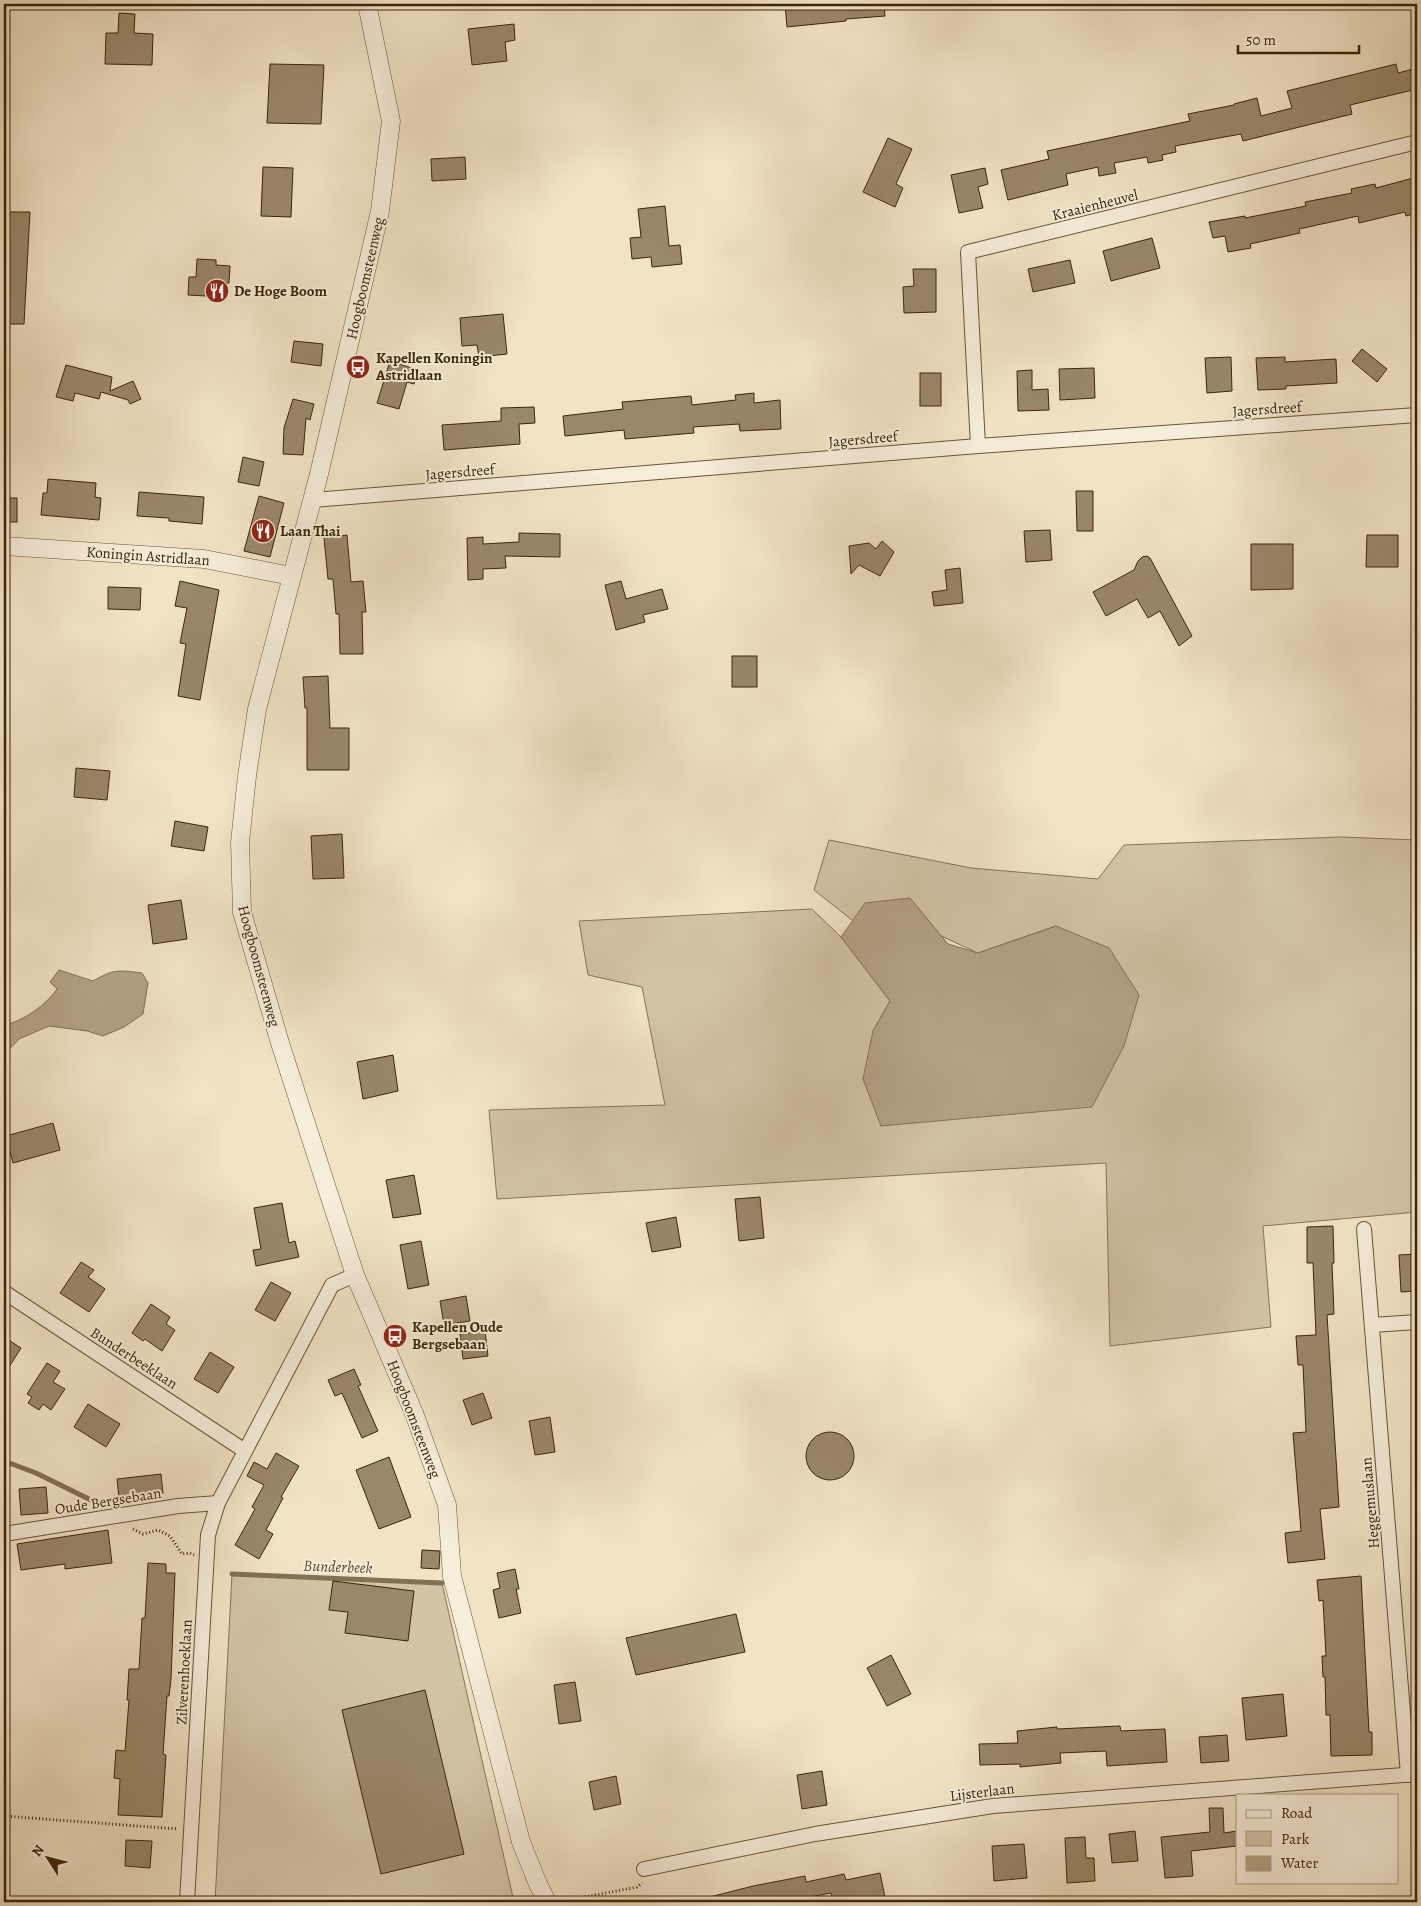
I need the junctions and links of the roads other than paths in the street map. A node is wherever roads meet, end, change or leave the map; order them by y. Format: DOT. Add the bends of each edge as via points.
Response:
graph roads {
  1 [pos="367,4"];
  2 [pos="1417,142"];
  3 [pos="1417,415"];
  4 [pos="978,446"];
  5 [pos="312,500"];
  6 [pos="4,546"];
  7 [pos="291,576"];
  8 [pos="1364,1229"];
  9 [pos="355,1275"];
  10 [pos="4,1292"];
  11 [pos="1417,1322"];
  12 [pos="1372,1325"];
  13 [pos="246,1451"];
  14 [pos="218,1503"];
  15 [pos="4,1534"];
  16 [pos="1413,1774"];
  17 [pos="644,1869"];
  18 [pos="187,1902"];
  19 [pos="547,1902"];
  1 -- 5 [label="street, Hoogboomsteenweg" via="391,121 380,211"];
  2 -- 4 [label="street, Kraaienheuvel" via="968,252"];
  3 -- 4 [label="street, Jagersdreef"];
  4 -- 5 [label="street, Jagersdreef"];
  5 -- 7 [label="street, Hoogboomsteenweg"];
  6 -- 7 [label="street, Koningin Astridlaan" via="204,558"];
  7 -- 9 [label="street, Hoogboomsteenweg" via="257,709 246,776 240,842 242,912 280,1043"];
  8 -- 12 [label="street, Heggemuslaan"];
  9 -- 13 [label="street" via="332,1285"];
  9 -- 19 [label="street, Hoogboomsteenweg" via="414,1413 448,1505 452,1576 521,1842"];
  10 -- 13 [label="street, Bunderbeeklaan"];
  11 -- 12 [label="street"];
  12 -- 16 [label="street, Heggemuslaan"];
  13 -- 14 [label="street, Zilverenhoeklaan"];
  14 -- 15 [label="street, Oude Bergsebaan" via="178,1506"];
  14 -- 18 [label="street, Zilverenhoeklaan" via="208,1535 206,1559"];
  16 -- 17 [label="street, Lijsterlaan" via="993,1806 815,1834"];
}
